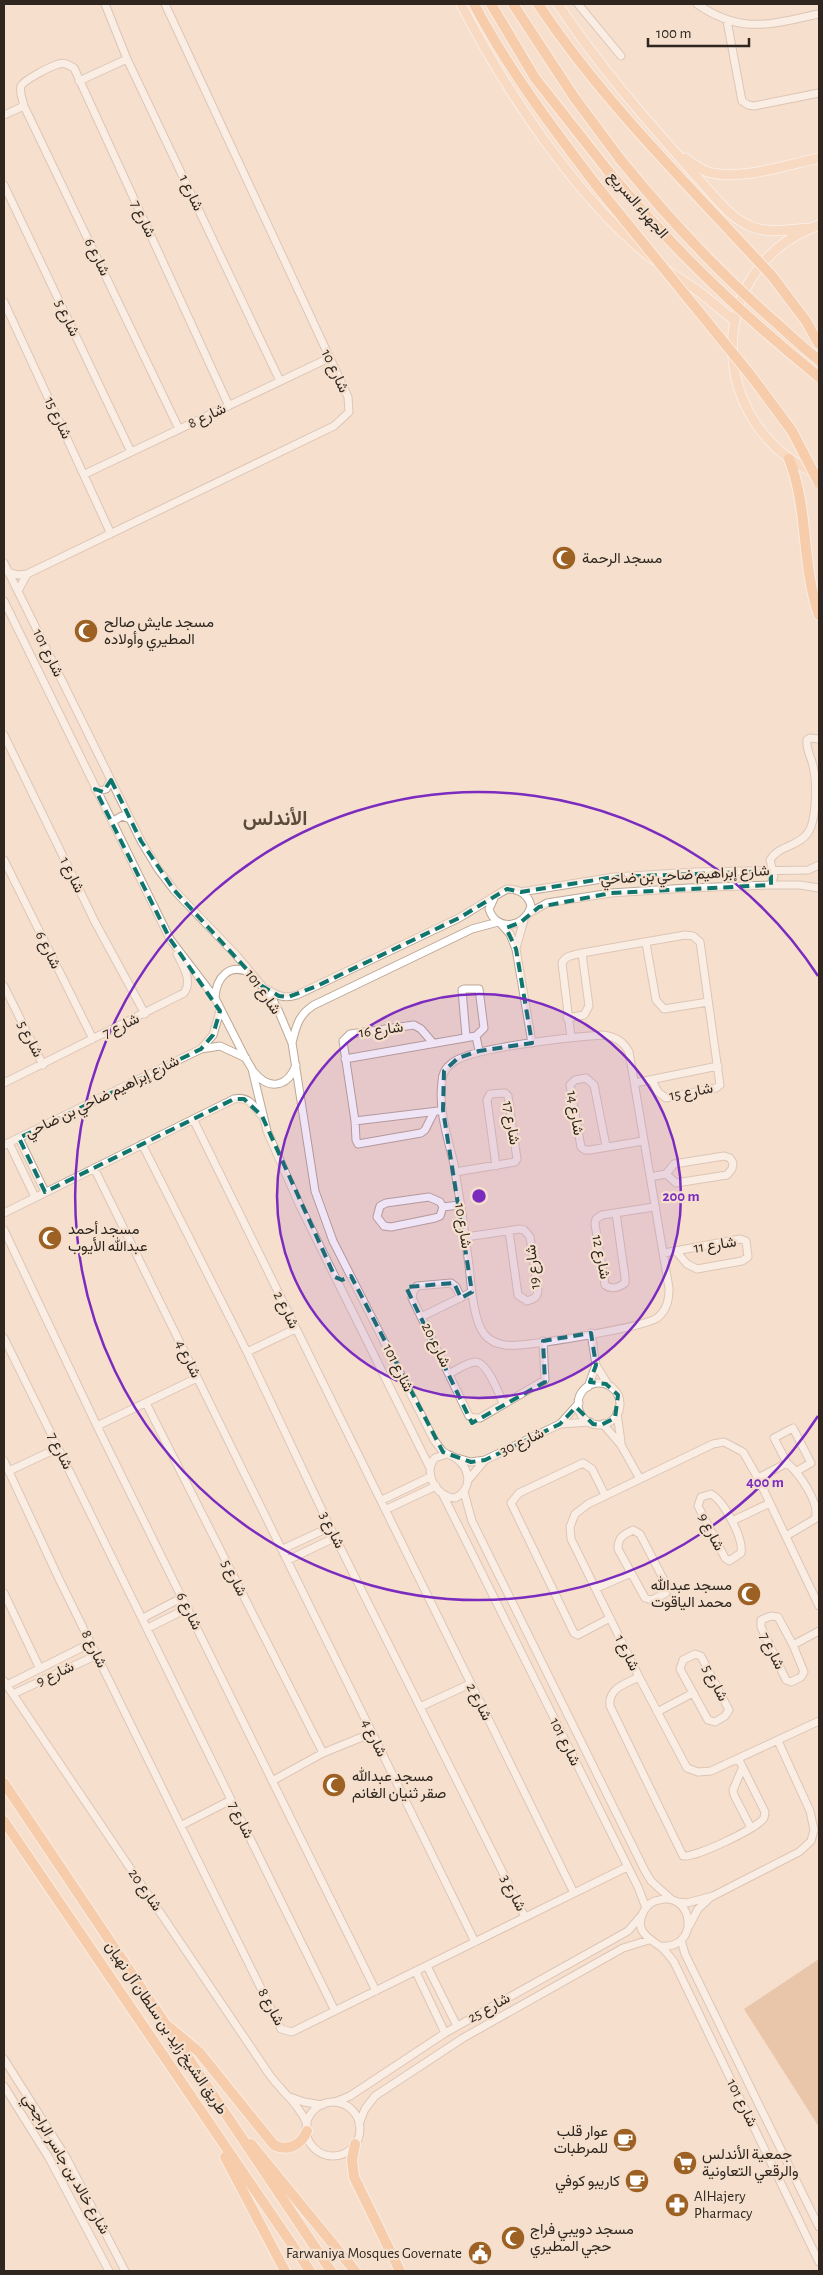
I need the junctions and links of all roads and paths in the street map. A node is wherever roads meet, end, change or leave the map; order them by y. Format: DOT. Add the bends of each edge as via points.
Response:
graph roads {
  1 [pos="105,4"];
  2 [pos="165,4"];
  3 [pos="461,4"];
  4 [pos="474,4"];
  5 [pos="491,4"];
  6 [pos="513,4"];
  7 [pos="538,4"];
  8 [pos="558,4"];
  9 [pos="578,4"];
  10 [pos="697,4"];
  11 [pos="819,14"];
  12 [pos="727,21"];
  13 [pos="621,56"];
  14 [pos="128,59"];
  15 [pos="80,81"];
  16 [pos="819,93"];
  17 [pos="24,106"];
  18 [pos="4,115"];
  19 [pos="671,148"];
  20 [pos="819,158"];
  21 [pos="4,184"];
  22 [pos="816,227"];
  23 [pos="4,302"];
  24 [pos="735,322"];
  25 [pos="819,344"];
  26 [pos="329,358"];
  27 [pos="819,360"];
  28 [pos="819,377"];
  29 [pos="280,381"];
  30 [pos="229,406"];
  31 [pos="180,429"];
  32 [pos="131,452"];
  33 [pos="789,459"];
  34 [pos="85,474"];
  35 [pos="819,475"];
  36 [pos="819,483"];
  37 [pos="111,534"];
  38 [pos="4,563"];
  39 [pos="8,572"];
  40 [pos="27,574"];
  41 [pos="18,591"];
  42 [pos="4,600"];
  43 [pos="819,615"];
  44 [pos="4,734"];
  45 [pos="819,739"];
  46 [pos="111,780"];
  47 [pos="95,789"];
  48 [pos="130,819"];
  49 [pos="113,824"];
  50 [pos="4,860"];
  51 [pos="819,864"];
  52 [pos="772,871"];
  53 [pos="771,885"];
  54 [pos="819,888"];
  55 [pos="521,892"];
  56 [pos="495,896"];
  57 [pos="526,916"];
  58 [pos="499,923"];
  59 [pos="170,939"];
  60 [pos="646,943"];
  61 [pos="516,949"];
  62 [pos="582,953"];
  63 [pos="252,974"];
  64 [pos="4,986"];
  65 [pos="262,986"];
  66 [pos="215,998"];
  67 [pos="708,1002"];
  68 [pos="220,1010"];
  69 [pos="145,1014"];
  70 [pos="567,1018"];
  71 [pos="466,1036"];
  72 [pos="476,1036"];
  73 [pos="571,1038"];
  74 [pos="93,1039"];
  75 [pos="433,1042"];
  76 [pos="292,1043"];
  77 [pos="532,1043"];
  78 [pos="201,1049"];
  79 [pos="480,1051"];
  80 [pos="246,1059"];
  81 [pos="345,1059"];
  82 [pos="43,1065"];
  83 [pos="296,1065"];
  84 [pos="718,1066"];
  85 [pos="252,1070"];
  86 [pos="652,1080"];
  87 [pos="4,1083"];
  88 [pos="635,1083"];
  89 [pos="443,1110"];
  90 [pos="434,1112"];
  91 [pos="262,1116"];
  92 [pos="193,1119"];
  93 [pos="355,1121"];
  94 [pos="19,1138"];
  95 [pos="643,1142"];
  96 [pos="6,1144"];
  97 [pos="142,1144"];
  98 [pos="606,1146"];
  99 [pos="496,1166"];
  100 [pos="94,1168"];
  101 [pos="455,1172"];
  102 [pos="666,1174"];
  103 [pos="650,1177"];
  104 [pos="45,1192"];
  105 [pos="35,1197"];
  106 [pos="459,1205"];
  107 [pos="443,1207"];
  108 [pos="654,1207"];
  109 [pos="616,1213"];
  110 [pos="4,1214"];
  111 [pos="4,1230"];
  112 [pos="509,1231"];
  113 [pos="466,1237"];
  114 [pos="676,1251"];
  115 [pos="664,1253"];
  116 [pos="350,1274"];
  117 [pos="335,1277"];
  118 [pos="472,1292"];
  119 [pos="461,1298"];
  120 [pos="370,1312"];
  121 [pos="355,1316"];
  122 [pos="423,1316"];
  123 [pos="295,1329"];
  124 [pos="591,1333"];
  125 [pos="4,1338"];
  126 [pos="544,1342"];
  127 [pos="247,1352"];
  128 [pos="596,1366"];
  129 [pos="450,1373"];
  130 [pos="197,1378"];
  131 [pos="609,1386"];
  132 [pos="588,1387"];
  133 [pos="579,1402"];
  134 [pos="146,1403"];
  135 [pos="503,1403"];
  136 [pos="617,1413"];
  137 [pos="590,1422"];
  138 [pos="560,1424"];
  139 [pos="603,1424"];
  140 [pos="97,1426"];
  141 [pos="621,1445"];
  142 [pos="58,1448"];
  143 [pos="448,1454"];
  144 [pos="457,1458"];
  145 [pos="485,1460"];
  146 [pos="4,1461"];
  147 [pos="788,1463"];
  148 [pos="430,1466"];
  149 [pos="9,1471"];
  150 [pos="797,1471"];
  151 [pos="430,1477"];
  152 [pos="758,1478"];
  153 [pos="469,1479"];
  154 [pos="640,1479"];
  155 [pos="436,1486"];
  156 [pos="464,1492"];
  157 [pos="443,1495"];
  158 [pos="605,1496"];
  159 [pos="382,1500"];
  160 [pos="770,1503"];
  161 [pos="386,1509"];
  162 [pos="732,1520"];
  163 [pos="330,1527"];
  164 [pos="786,1536"];
  165 [pos="336,1537"];
  166 [pos="283,1550"];
  167 [pos="288,1560"];
  168 [pos="631,1573"];
  169 [pos="597,1588"];
  170 [pos="4,1593"];
  171 [pos="816,1593"];
  172 [pos="183,1597"];
  173 [pos="819,1606"];
  174 [pos="188,1608"];
  175 [pos="143,1618"];
  176 [pos="610,1618"];
  177 [pos="148,1628"];
  178 [pos="819,1631"];
  179 [pos="91,1643"];
  180 [pos="793,1645"];
  181 [pos="538,1654"];
  182 [pos="97,1655"];
  183 [pos="524,1658"];
  184 [pos="40,1669"];
  185 [pos="639,1677"];
  186 [pos="5,1683"];
  187 [pos="470,1684"];
  188 [pos="553,1684"];
  189 [pos="539,1689"];
  190 [pos="693,1693"];
  191 [pos="13,1694"];
  192 [pos="422,1706"];
  193 [pos="657,1712"];
  194 [pos="819,1722"];
  195 [pos="372,1733"];
  196 [pos="778,1741"];
  197 [pos="323,1753"];
  198 [pos="739,1760"];
  199 [pos="742,1769"];
  200 [pos="272,1781"];
  201 [pos="4,1783"];
  202 [pos="231,1800"];
  203 [pos="4,1821"];
  204 [pos="182,1825"];
  205 [pos="750,1828"];
  206 [pos="627,1867"];
  207 [pos="574,1893"];
  208 [pos="713,1896"];
  209 [pos="673,1900"];
  210 [pos="644,1911"];
  211 [pos="525,1917"];
  212 [pos="688,1928"];
  213 [pos="649,1940"];
  214 [pos="681,1940"];
  215 [pos="475,1942"];
  216 [pos="660,1946"];
  217 [pos="427,1966"];
  218 [pos="416,1972"];
  219 [pos="376,1991"];
  220 [pos="335,2011"];
  221 [pos="162,2021"];
  222 [pos="457,2026"];
  223 [pos="445,2033"];
  224 [pos="4,2059"];
  225 [pos="4,2086"];
  226 [pos="289,2097"];
  227 [pos="335,2102"];
  228 [pos="322,2105"];
  229 [pos="220,2108"];
  230 [pos="205,2118"];
  231 [pos="359,2124"];
  232 [pos="307,2128"];
  233 [pos="355,2144"];
  234 [pos="66,2157"];
  235 [pos="49,2158"];
  236 [pos="86,2194"];
  237 [pos="74,2201"];
  238 [pos="819,2227"];
  239 [pos="819,2262"];
  240 [pos="109,2271"];
  241 [pos="125,2271"];
  242 [pos="285,2271"];
  243 [pos="310,2271"];
  244 [pos="331,2271"];
  245 [pos="355,2271"];
  246 [pos="400,2271"];
  1 -- 14 [label="street, شارع 1"];
  2 -- 26 [label="street, شارع 10"];
  3 -- 24 [label="main road, الجهراء السريع" via="520,103 595,202 636,246"];
  4 -- 36 [label="highway, bridge" via="530,95 596,185 752,377 792,432"];
  5 -- 28 [label="highway, الجهراء السريع, bridge" via="535,78 656,228 710,283"];
  6 -- 27 [label="highway, الجهراء السريع, bridge" via="620,160 702,252"];
  7 -- 25 [label="highway, bridge" via="616,108 791,299"];
  8 -- 19 [label="main road" via="616,84"];
  9 -- 13 [label="street"];
  10 -- 12 [label="street"];
  11 -- 12 [label="street" via="761,26"];
  12 -- 16 [label="street" via="742,101 754,106"];
  14 -- 15 [label="street"];
  14 -- 29 [label="street, شارع 1"];
  15 -- 17 [label="street, شارع 7" via="74,68 60,63 25,81 20,93"];
  15 -- 30 [label="street, شارع 7"];
  17 -- 18 [label="street"];
  17 -- 31 [label="street, شارع 6"];
  19 -- 20 [label="main road" via="708,172 727,174"];
  19 -- 22 [label="main road" via="725,208 750,226 768,232"];
  21 -- 32 [label="street, شارع 5"];
  22 -- 24 [label="main road" via="785,244 762,265 745,292"];
  23 -- 34 [label="street, شارع 15"];
  24 -- 33 [label="main road" via="733,368 741,397 762,434"];
  26 -- 29 [label="street, شارع 8"];
  26 -- 37 [label="street, شارع 10" via="348,397 349,412 334,426"];
  29 -- 30 [label="street, شارع 8"];
  30 -- 31 [label="street, شارع 8"];
  31 -- 32 [label="street, شارع 8"];
  32 -- 34 [label="street, شارع 8"];
  33 -- 35 [label="main road"];
  33 -- 43 [label="highway" via="800,496 808,571"];
  34 -- 37 [label="street, شارع 15"];
  37 -- 40 [label="street, شارع 10"];
  38 -- 39 [label="street, شارع 101"];
  39 -- 40 [label="street"];
  39 -- 41 [label="street, شارع 101"];
  40 -- 41 [label="street"];
  41 -- 46 [label="street, شارع 101"];
  42 -- 47 [label="street, شارع 101"];
  44 -- 69 [label="street, شارع 1" via="95,922"];
  45 -- 52 [label="street" via="810,738 807,748 814,767 813,822 808,834 799,842 773,854 770,860"];
  46 -- 47 [label="street" via="106,789"];
  46 -- 48 [label="street, شارع 101"];
  47 -- 49 [label="street, شارع 101"];
  48 -- 49 [label="street" via="122,816"];
  48 -- 63 [label="street, شارع 101" via="158,869 174,890"];
  49 -- 59 [label="street, شارع 101"];
  50 -- 74 [label="street, شارع 6"];
  51 -- 52 [label="street, شارع إبراهيم ضاحي بن ضاحي" via="808,870"];
  52 -- 53 [label="street" via="774,881"];
  52 -- 55 [label="street, شارع إبراهيم ضاحي بن ضاحي" via="614,877"];
  53 -- 54 [label="street, شارع إبراهيم ضاحي بن ضاحي" via="800,884"];
  53 -- 57 [label="street, شارع إبراهيم ضاحي بن ضاحي" via="611,893 547,903"];
  55 -- 56 [label="street" via="507,889"];
  55 -- 57 [label="street" via="530,903"];
  56 -- 58 [label="street" via="489,909"];
  56 -- 65 [label="street" via="459,918 297,995 279,996"];
  57 -- 58 [label="street" via="511,925"];
  57 -- 61 [label="street"];
  58 -- 61 [label="street" via="510,934"];
  58 -- 76 [label="street" via="472,929 314,1005 304,1011"];
  59 -- 66 [label="street, شارع 101"];
  59 -- 69 [label="street, شارع 7" via="186,972 188,986 182,995"];
  60 -- 62 [label="street, شارع 15"];
  60 -- 67 [label="street" via="658,1005 664,1009"];
  60 -- 67 [label="street, شارع 15" via="685,935 696,938 700,942"];
  61 -- 77 [label="street"];
  62 -- 70 [label="street, شارع 15" via="568,956 562,964"];
  62 -- 70 [label="street" via="589,1006 584,1015"];
  63 -- 65 [label="street, شارع 101"];
  63 -- 66 [label="street" via="231,970 221,976 215,987"];
  64 -- 82 [label="street, شارع 5"];
  65 -- 76 [label="street, شارع 101" via="279,1012"];
  66 -- 68 [label="street, شارع 101"];
  67 -- 84 [label="street, شارع 15"];
  68 -- 78 [label="street, شارع إبراهيم ضاحي بن ضاحي" via="213,1035"];
  68 -- 80 [label="street, شارع 101"];
  69 -- 74 [label="street, شارع 7"];
  70 -- 73 [label="street, شارع 15"];
  71 -- 72 [label="street, شارع 16"];
  71 -- 72 [label="street" via="462,990 479,989 484,1028"];
  71 -- 75 [label="street, شارع 16"];
  72 -- 79 [label="street"];
  73 -- 77 [label="street, شارع 10"];
  73 -- 88 [label="street, شارع 10" via="603,1035 618,1039 629,1052"];
  74 -- 82 [label="street, شارع 7"];
  75 -- 81 [label="street, شارع 16"];
  75 -- 81 [label="street, شارع 16" via="414,1025 350,1034 343,1041"];
  76 -- 83 [label="street, شارع 101"];
  77 -- 79 [label="street, شارع 10"];
  78 -- 80 [label="street, شارع إبراهيم ضاحي بن ضاحي" via="220,1046"];
  78 -- 94 [label="street, شارع إبراهيم ضاحي بن ضاحي"];
  79 -- 89 [label="street, شارع 10" via="458,1058 444,1071 441,1083"];
  80 -- 85 [label="street, شارع 101"];
  81 -- 93 [label="street, شارع 16"];
  82 -- 87 [label="street, شارع 7"];
  83 -- 85 [label="street" via="292,1076 282,1084 270,1084 259,1079"];
  83 -- 116 [label="street, شارع 101" via="315,1191 333,1241"];
  84 -- 86 [label="street, شارع 15"];
  84 -- 86 [label="street, شارع 15" via="720,1085 716,1088 666,1098 658,1092"];
  85 -- 91 [label="street, شارع 101"];
  86 -- 88 [label="street, شارع 15"];
  88 -- 95 [label="street, شارع 10"];
  89 -- 90 [label="street"];
  89 -- 101 [label="street, شارع 10"];
  90 -- 93 [label="street"];
  90 -- 93 [label="street, شارع 16" via="421,1133 362,1144 356,1140"];
  91 -- 92 [label="street" via="254,1105 240,1098"];
  91 -- 117 [label="street, شارع 101" via="300,1206"];
  92 -- 97 [label="street"];
  92 -- 123 [label="street, شارع 2"];
  94 -- 96 [label="street, شارع إبراهيم ضاحي بن ضاحي"];
  94 -- 104 [label="street"];
  95 -- 98 [label="street, شارع 14"];
  95 -- 103 [label="street, شارع 10"];
  96 -- 105 [label="street"];
  97 -- 100 [label="street"];
  97 -- 127 [label="street, شارع 3"];
  98 -- 98 [label="street, شارع 14" via="590,1150 581,1147 570,1085 575,1080 586,1078 594,1085"];
  99 -- 99 [label="street, شارع 17" via="517,1159 505,1093 490,1094 487,1100"];
  99 -- 101 [label="street, شارع 17"];
  100 -- 104 [label="street"];
  100 -- 130 [label="street, شارع 4"];
  101 -- 106 [label="street, شارع 10"];
  102 -- 102 [label="street" via="674,1164 724,1156 733,1163 726,1175 676,1183"];
  102 -- 103 [label="street"];
  103 -- 108 [label="street, شارع 10"];
  104 -- 105 [label="street"];
  105 -- 110 [label="street"];
  106 -- 107 [label="street"];
  106 -- 113 [label="street, شارع 10"];
  107 -- 107 [label="street" via="429,1197 386,1203 380,1206 377,1217 380,1223 391,1227 435,1218 440,1216"];
  108 -- 109 [label="street, شارع 12"];
  108 -- 115 [label="street, شارع 10"];
  109 -- 109 [label="street, شارع 12" via="602,1215 595,1224 605,1285 609,1288 625,1283"];
  111 -- 140 [label="street, شارع 6"];
  112 -- 112 [label="street, شارع 19" via="524,1230 530,1237 538,1291 532,1300 527,1301 518,1295"];
  112 -- 113 [label="street, شارع 19"];
  113 -- 118 [label="street, شارع 10"];
  114 -- 114 [label="street, شارع 11" via="740,1239 746,1241 749,1250 748,1257 742,1261 697,1269 687,1264"];
  114 -- 115 [label="street, شارع 11"];
  115 -- 124 [label="street, شارع 10" via="669,1299 659,1316 640,1325"];
  116 -- 117 [label="street" via="342,1280"];
  116 -- 120 [label="street, شارع 101"];
  117 -- 121 [label="street, شارع 101"];
  118 -- 119 [label="street, شارع 20"];
  118 -- 126 [label="street, شارع 10" via="480,1325 491,1340 506,1346"];
  119 -- 122 [label="street, شارع 20"];
  119 -- 122 [label="street, شارع 20" via="451,1283 417,1286 412,1298"];
  120 -- 121 [label="street" via="362,1309"];
  120 -- 143 [label="street, شارع 101" via="434,1440"];
  121 -- 148 [label="street, شارع 101"];
  122 -- 129 [label="street, شارع 20"];
  123 -- 127 [label="street"];
  123 -- 159 [label="street, شارع 2"];
  124 -- 126 [label="street, شارع 10"];
  124 -- 128 [label="street"];
  125 -- 142 [label="street, شارع 7"];
  126 -- 135 [label="street, شارع 20" via="545,1380"];
  127 -- 163 [label="street, شارع 3"];
  128 -- 131 [label="street"];
  128 -- 132 [label="street"];
  129 -- 135 [label="street, شارع 20" via="475,1362 480,1363 489,1373"];
  129 -- 135 [label="street, شارع 20" via="469,1416 480,1418"];
  130 -- 134 [label="street"];
  130 -- 166 [label="street, شارع 4"];
  131 -- 132 [label="street" via="598,1383"];
  131 -- 136 [label="street" via="618,1395"];
  132 -- 133 [label="street" via="583,1390"];
  133 -- 137 [label="street" via="581,1413"];
  133 -- 138 [label="street, شارع 30"];
  134 -- 140 [label="street"];
  134 -- 197 [label="street, شارع 5"];
  136 -- 139 [label="street"];
  136 -- 141 [label="street"];
  137 -- 138 [label="street, شارع 30"];
  137 -- 139 [label="street"];
  138 -- 145 [label="street, شارع 30"];
  139 -- 141 [label="street"];
  140 -- 172 [label="street, شارع 6"];
  141 -- 154 [label="street"];
  142 -- 149 [label="street"];
  142 -- 175 [label="street, شارع 7"];
  143 -- 144 [label="street"];
  143 -- 148 [label="street" via="435,1458"];
  144 -- 145 [label="street, شارع 30" via="471,1462"];
  144 -- 153 [label="street"];
  145 -- 153 [label="street, شارع 30"];
  146 -- 149 [label="street, شارع 8"];
  147 -- 150 [label="street"];
  147 -- 150 [label="street" via="774,1438 793,1428 811,1463"];
  147 -- 152 [label="street"];
  148 -- 151 [label="street"];
  149 -- 179 [label="street, شارع 8"];
  150 -- 164 [label="street" via="817,1514 815,1519"];
  151 -- 155 [label="street"];
  151 -- 159 [label="street"];
  152 -- 154 [label="street, شارع 1" via="743,1452 724,1442 713,1444"];
  152 -- 160 [label="street, شارع 1"];
  153 -- 156 [label="street"];
  154 -- 158 [label="street, شارع 1"];
  155 -- 157 [label="street"];
  155 -- 161 [label="street"];
  156 -- 157 [label="street" via="455,1498"];
  156 -- 181 [label="street, شارع 101" via="472,1521"];
  157 -- 183 [label="street, شارع 101"];
  158 -- 169 [label="street, شارع 1" via="575,1514 570,1527 571,1539"];
  158 -- 176 [label="street" via="592,1469 583,1463 519,1493 511,1503 574,1633 584,1634"];
  159 -- 161 [label="street, شارع 2"];
  160 -- 162 [label="street, شارع 9"];
  160 -- 164 [label="street, شارع 1"];
  161 -- 187 [label="street, شارع 2"];
  162 -- 162 [label="street, شارع 9" via="742,1547 741,1553 730,1561 725,1558 698,1506 701,1497 716,1496"];
  163 -- 165 [label="street, شارع 3"];
  163 -- 166 [label="street"];
  164 -- 171 [label="street, شارع 1"];
  165 -- 167 [label="street"];
  165 -- 192 [label="street, شارع 3"];
  166 -- 167 [label="street, شارع 4"];
  167 -- 195 [label="street, شارع 4"];
  168 -- 168 [label="street" via="618,1549 618,1541 633,1530 640,1534 667,1586 666,1593 649,1600 645,1598"];
  168 -- 169 [label="street"];
  169 -- 176 [label="street, شارع 1"];
  170 -- 184 [label="street, شارع 9"];
  171 -- 173 [label="street, شارع 1"];
  172 -- 174 [label="street, شارع 6"];
  172 -- 175 [label="street"];
  174 -- 177 [label="street"];
  174 -- 200 [label="street, شارع 6"];
  175 -- 177 [label="street, شارع 7"];
  176 -- 185 [label="street, شارع 1"];
  177 -- 202 [label="street, شارع 7"];
  178 -- 180 [label="street, شارع 7"];
  179 -- 182 [label="street, شارع 8"];
  179 -- 184 [label="street, شارع 9"];
  180 -- 180 [label="street, شارع 7" via="778,1617 761,1620 761,1627 786,1680 791,1682 804,1672"];
  181 -- 183 [label="street" via="531,1662"];
  181 -- 188 [label="street, شارع 101"];
  182 -- 191 [label="street, شارع 9"];
  182 -- 204 [label="street, شارع 8"];
  183 -- 189 [label="street, شارع 101"];
  184 -- 186 [label="street, شارع 9"];
  185 -- 193 [label="street, شارع 1"];
  185 -- 205 [label="street" via="612,1692 610,1706 680,1852 683,1856 696,1854"];
  186 -- 191 [label="street, شارع 20"];
  187 -- 192 [label="street"];
  187 -- 207 [label="street, شارع 2"];
  188 -- 189 [label="street" via="546,1681"];
  188 -- 209 [label="street, شارع 101" via="651,1882"];
  189 -- 206 [label="street, شارع 101"];
  190 -- 190 [label="street, شارع 5" via="680,1664 698,1654 727,1705 727,1714 710,1722"];
  190 -- 193 [label="street, شارع 5"];
  191 -- 226 [label="street, شارع 20" via="269,2074"];
  192 -- 211 [label="street, شارع 3"];
  193 -- 198 [label="street, شارع 1" via="687,1768 698,1772 711,1771"];
  194 -- 196 [label="street, شارع 1"];
  195 -- 197 [label="street"];
  195 -- 215 [label="street, شارع 4"];
  196 -- 198 [label="street, شارع 1"];
  196 -- 208 [label="street" via="810,1811 814,1830 811,1841 799,1852"];
  197 -- 200 [label="street"];
  198 -- 199 [label="street"];
  199 -- 205 [label="street" via="733,1790"];
  199 -- 205 [label="street" via="765,1812 762,1822"];
  200 -- 219 [label="street, شارع 6"];
  201 -- 221 [label="highway, طريق الشيخ زايد بن سلطان آل نهيان"];
  202 -- 204 [label="street"];
  202 -- 220 [label="street, شارع 7"];
  203 -- 230 [label="highway, طريق الشيخ زايد بن سلطان آل نهيان"];
  204 -- 220 [label="street, شارع 8" via="281,2029 292,2032"];
  206 -- 207 [label="street, شارع 8"];
  206 -- 210 [label="street, شارع 101" via="638,1887"];
  207 -- 211 [label="street, شارع 8"];
  208 -- 209 [label="street" via="687,1903"];
  208 -- 212 [label="street" via="698,1909"];
  209 -- 210 [label="street" via="654,1901"];
  209 -- 212 [label="street" via="684,1909"];
  210 -- 213 [label="street" via="642,1931"];
  210 -- 222 [label="street, شارع 25" via="628,1930"];
  211 -- 215 [label="street, شارع 8"];
  212 -- 214 [label="street"];
  213 -- 216 [label="street"];
  213 -- 231 [label="street, شارع 25" via="623,1948 463,2038 375,2096 365,2108"];
  214 -- 216 [label="street" via="674,1945"];
  214 -- 238 [label="street, شارع 101"];
  215 -- 217 [label="street, شارع 8"];
  216 -- 239 [label="street, شارع 101" via="678,1969"];
  217 -- 218 [label="street, شارع 8"];
  217 -- 222 [label="street"];
  218 -- 219 [label="street, شارع 8"];
  218 -- 223 [label="street"];
  219 -- 220 [label="street, شارع 8"];
  221 -- 229 [label="highway, طريق الشيخ زايد بن سلطان آل نهيان"];
  221 -- 232 [label="highway" via="199,2052 274,2145 283,2148 293,2146 301,2141"];
  222 -- 223 [label="street, شارع 25"];
  223 -- 227 [label="street, شارع 25" via="353,2094"];
  224 -- 234 [label="street, شارع خالد بن جاسر الراجحي"];
  225 -- 235 [label="street, شارع خالد بن جاسر الراجحي"];
  226 -- 228 [label="street"];
  226 -- 232 [label="street, شارع 20" via="301,2111"];
  227 -- 228 [label="street"];
  227 -- 231 [label="street" via="352,2110"];
  228 -- 232 [label="street" via="311,2114"];
  229 -- 244 [label="highway, طريق الشيخ زايد بن سلطان آل نهيان"];
  229 -- 245 [label="highway"];
  230 -- 242 [label="highway"];
  230 -- 243 [label="highway, طريق الشيخ زايد بن سلطان آل نهيان"];
  231 -- 233 [label="street"];
  232 -- 233 [label="street" via="309,2140 327,2155 341,2154"];
  233 -- 246 [label="highway" via="352,2160 354,2177"];
  234 -- 235 [label="street" via="59,2165"];
  234 -- 236 [label="street, شارع خالد بن جاسر الراجحي"];
  235 -- 237 [label="street, شارع خالد بن جاسر الراجحي"];
  236 -- 237 [label="street" via="77,2195"];
  236 -- 241 [label="street, شارع خالد بن جاسر الراجحي"];
  237 -- 240 [label="street, شارع خالد بن جاسر الراجحي"];
}
